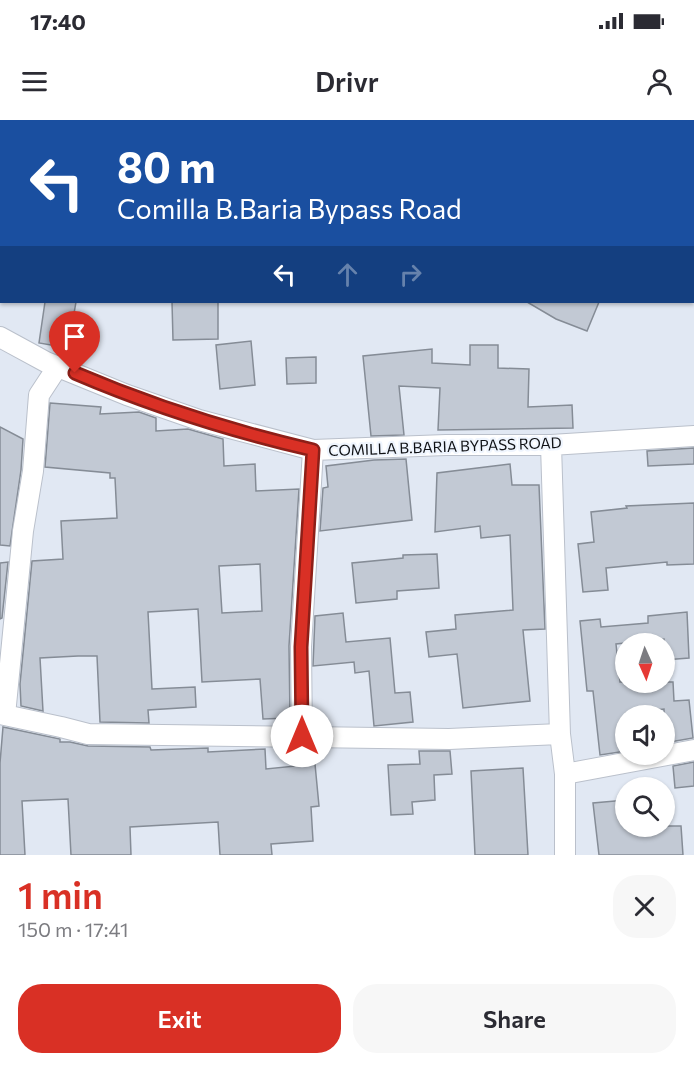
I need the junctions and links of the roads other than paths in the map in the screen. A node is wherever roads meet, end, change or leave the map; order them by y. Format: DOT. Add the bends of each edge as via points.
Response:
graph roads {
  1 [pos="0,337"];
  2 [pos="58,366"];
  3 [pos="694,436"];
  4 [pos="551,445"];
  5 [pos="313,450"];
  6 [pos="2,714"];
  7 [pos="560,734"];
  8 [pos="302,736"];
  9 [pos="694,750"];
  10 [pos="565,774"];
  11 [pos="565,855"];
  1 -- 2 [label="street, COMILLA B.BARIA BYPASS ROAD"];
  2 -- 5 [label="street, COMILLA B.BARIA BYPASS ROAD" via="199,420"];
  2 -- 6 [label="street" via="39,395"];
  3 -- 4 [label="street, COMILLA B.BARIA BYPASS ROAD"];
  4 -- 5 [label="street, COMILLA B.BARIA BYPASS ROAD"];
  4 -- 7 [label="street"];
  5 -- 8 [label="street" via="301,647"];
  6 -- 8 [label="street" via="88,734"];
  7 -- 8 [label="street" via="449,739"];
  7 -- 10 [label="street"];
  9 -- 10 [label="street"];
  10 -- 11 [label="street"];
}
